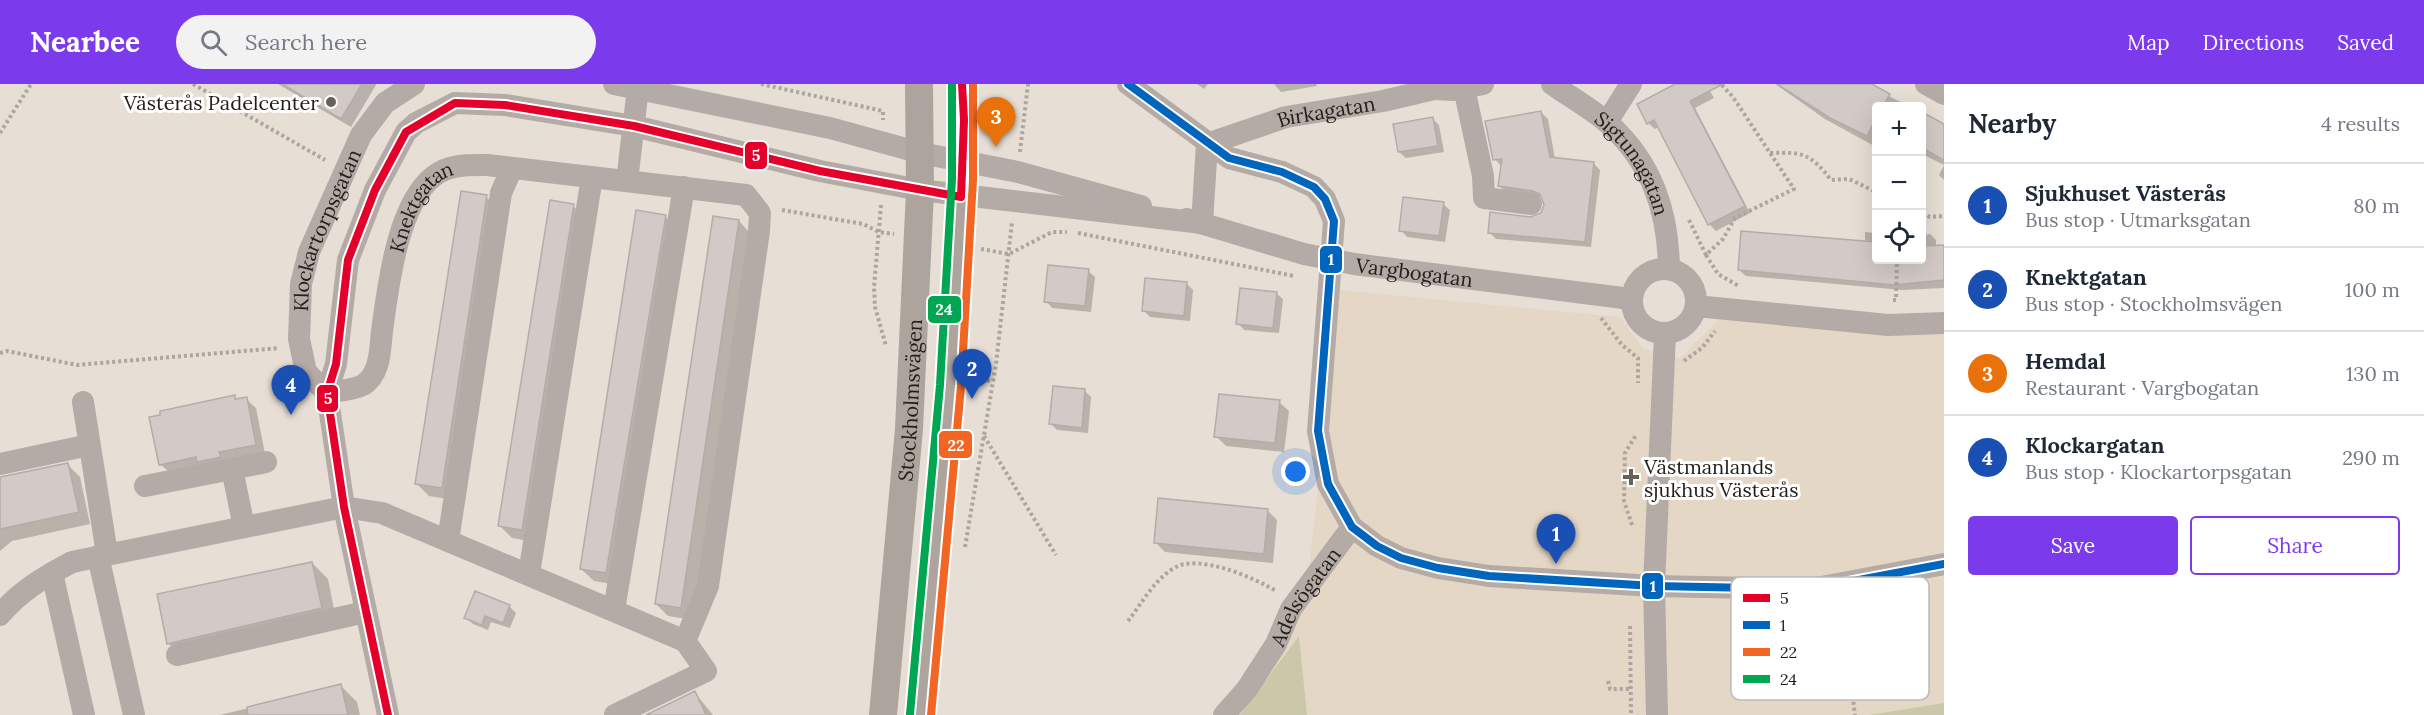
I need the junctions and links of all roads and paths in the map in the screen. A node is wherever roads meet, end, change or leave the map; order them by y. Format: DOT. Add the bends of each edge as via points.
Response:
graph roads {
  1 [pos="31,84"];
  2 [pos="193,84"];
  3 [pos="414,84"];
  4 [pos="614,84"];
  5 [pos="919,84"];
  6 [pos="962,84"];
  7 [pos="1128,84"];
  8 [pos="1552,84"];
  9 [pos="1631,84"];
  10 [pos="1721,84"];
  11 [pos="1926,84"];
  12 [pos="1431,86"];
  13 [pos="1474,86"];
  14 [pos="638,88"];
  15 [pos="452,93"];
  16 [pos="1944,94"];
  17 [pos="1608,122"];
  18 [pos="634,126"];
  19 [pos="0,134"];
  20 [pos="1207,144"];
  21 [pos="921,153"];
  22 [pos="1770,153"];
  23 [pos="963,160"];
  24 [pos="513,168"];
  25 [pos="345,169"];
  26 [pos="592,177"];
  27 [pos="627,181"];
  28 [pos="684,187"];
  29 [pos="920,190"];
  30 [pos="1872,190"];
  31 [pos="961,197"];
  32 [pos="1531,204"];
  33 [pos="759,211"];
  34 [pos="1926,215"];
  35 [pos="1944,216"];
  36 [pos="1688,218"];
  37 [pos="1202,223"];
  38 [pos="1706,255"];
  39 [pos="1897,264"];
  40 [pos="1669,268"];
  41 [pos="1332,270"];
  42 [pos="1725,278"];
  43 [pos="1743,288"];
  44 [pos="1631,299"];
  45 [pos="1884,300"];
  46 [pos="1707,307"];
  47 [pos="1595,309"];
  48 [pos="1944,323"];
  49 [pos="1665,334"];
  50 [pos="301,346"];
  51 [pos="0,353"];
  52 [pos="887,353"];
  53 [pos="1638,358"];
  54 [pos="1674,361"];
  55 [pos="1684,372"];
  56 [pos="974,380"];
  57 [pos="993,381"];
  58 [pos="1638,390"];
  59 [pos="327,393"];
  60 [pos="83,402"];
  61 [pos="1637,430"];
  62 [pos="984,436"];
  63 [pos="976,443"];
  64 [pos="983,443"];
  65 [pos="89,445"];
  66 [pos="266,462"];
  67 [pos="0,464"];
  68 [pos="232,469"];
  69 [pos="145,486"];
  70 [pos="344,507"];
  71 [pos="243,527"];
  72 [pos="1352,527"];
  73 [pos="1632,536"];
  74 [pos="448,540"];
  75 [pos="965,548"];
  76 [pos="102,555"];
  77 [pos="1056,555"];
  78 [pos="1944,564"];
  79 [pos="52,573"];
  80 [pos="529,574"];
  81 [pos="1875,577"];
  82 [pos="1630,585"];
  83 [pos="1654,586"];
  84 [pos="1731,587"];
  85 [pos="1291,609"];
  86 [pos="614,610"];
  87 [pos="365,612"];
  88 [pos="0,615"];
  89 [pos="1128,621"];
  90 [pos="685,641"];
  91 [pos="177,655"];
  92 [pos="1608,681"];
  93 [pos="1630,689"];
  94 [pos="1853,700"];
  95 [pos="84,715"];
  96 [pos="134,715"];
  97 [pos="388,715"];
  98 [pos="615,715"];
  99 [pos="883,715"];
  100 [pos="921,715"];
  101 [pos="1224,715"];
  102 [pos="1631,715"];
  103 [pos="1658,715"];
  104 [pos="1855,715"];
  1 -- 19 [label="path"];
  2 -- 25 [label="path"];
  3 -- 25 [label="street, Klockartorpsgatan" via="385,103 361,135"];
  4 -- 14 [label="street"];
  5 -- 21 [label="main road, Stockholmsvägen"];
  6 -- 23 [label="main road, Stockholmsvägen"];
  7 -- 20 [label="street, Adelsögatan"];
  8 -- 17 [label="street, Sigtunagatan"];
  9 -- 17 [label="street"];
  10 -- 22 [label="path"];
  11 -- 16 [label="street"];
  12 -- 13 [label="street, Birkagatan"];
  12 -- 20 [label="street, Birkagatan" via="1383,101 1286,117"];
  13 -- 32 [label="street" via="1484,198"];
  14 -- 18 [label="street"];
  14 -- 21 [label="street" via="830,128"];
  15 -- 18 [label="street"];
  15 -- 59 [label="street, Klockartorpsgatan" via="406,132 375,190 348,260 336,364"];
  17 -- 40 [label="street, Sigtunagatan" via="1647,169 1659,195"];
  18 -- 27 [label="street"];
  18 -- 29 [label="street" via="820,171"];
  20 -- 37 [label="street"];
  20 -- 41 [label="street, Adelsögatan" via="1229,158 1282,172 1314,187 1325,199 1334,221"];
  21 -- 23 [label="street, Vargbogatan"];
  21 -- 29 [label="main road, Stockholmsvägen"];
  22 -- 30 [label="path" via="1799,152 1818,163 1832,180 1849,179"];
  22 -- 38 [label="path" via="1794,189 1735,218 1723,239"];
  23 -- 31 [label="main road, Stockholmsvägen"];
  23 -- 37 [label="street, Vargbogatan"];
  24 -- 26 [label="street, Knektgatan"];
  24 -- 59 [label="street, Knektgatan" via="458,165 434,176 405,222 388,287 378,368 364,385"];
  24 -- 74 [label="street" via="501,192"];
  25 -- 50 [label="street, Klockartorpsgatan" via="309,252 299,307"];
  26 -- 27 [label="street, Knektgatan"];
  26 -- 80 [label="street"];
  27 -- 28 [label="street, Knektgatan"];
  28 -- 33 [label="street, Knektgatan" via="746,195"];
  28 -- 86 [label="street"];
  29 -- 31 [label="street, Vargbogatan"];
  29 -- 99 [label="main road, Stockholmsvägen" via="909,429"];
  31 -- 37 [label="street, Vargbogatan"];
  31 -- 100 [label="main road, Stockholmsvägen" via="946,446"];
  33 -- 52 [label="path" via="767,207 863,224 879,232 874,267 875,307"];
  33 -- 90 [label="street" via="708,586"];
  34 -- 35 [label="path"];
  36 -- 38 [label="path"];
  37 -- 41 [label="street, Vargbogatan" via="1304,254"];
  38 -- 42 [label="path"];
  39 -- 45 [label="path" via="1896,300"];
  40 -- 44 [label="street" via="1654,269 1641,277"];
  40 -- 46 [label="street" via="1684,275"];
  41 -- 44 [label="street, Vargbogatan"];
  41 -- 57 [label="path" via="1287,276 1069,232 1052,232 1009,254"];
  41 -- 72 [label="street, Adelsögatan" via="1318,431 1328,484"];
  42 -- 43 [label="path"];
  42 -- 46 [label="path"];
  44 -- 49 [label="street" via="1635,316 1643,327"];
  46 -- 48 [label="street" via="1888,325"];
  46 -- 49 [label="street" via="1683,328"];
  46 -- 54 [label="path" via="1718,325 1711,337 1695,356"];
  47 -- 53 [label="path" via="1612,334"];
  49 -- 54 [label="street"];
  50 -- 51 [label="path" via="77,365 7,351"];
  50 -- 59 [label="street, Klockartorpsgatan" via="306,372"];
  53 -- 54 [label="path"];
  53 -- 58 [label="path"];
  54 -- 55 [label="path"];
  54 -- 83 [label="street"];
  56 -- 57 [label="path"];
  57 -- 62 [label="path"];
  59 -- 70 [label="street, Klockartorpsgatan"];
  60 -- 65 [label="street"];
  61 -- 73 [label="path" via="1625,453 1624,501"];
  62 -- 64 [label="path"];
  62 -- 77 [label="path"];
  63 -- 64 [label="path"];
  64 -- 75 [label="path"];
  65 -- 67 [label="street"];
  65 -- 76 [label="street"];
  66 -- 68 [label="street"];
  68 -- 69 [label="street"];
  68 -- 71 [label="street"];
  70 -- 71 [label="street"];
  70 -- 74 [label="street" via="382,513"];
  70 -- 87 [label="street, Klockartorpsgatan"];
  71 -- 76 [label="street"];
  72 -- 82 [label="street" via="1401,558 1438,568 1489,576"];
  72 -- 85 [label="street, Adelsögatan"];
  74 -- 80 [label="street"];
  76 -- 79 [label="street" via="72,562"];
  76 -- 96 [label="street"];
  78 -- 81 [label="street"];
  79 -- 88 [label="street" via="19,595"];
  79 -- 95 [label="street"];
  80 -- 86 [label="street"];
  82 -- 83 [label="street"];
  82 -- 93 [label="path"];
  83 -- 84 [label="street"];
  83 -- 103 [label="street"];
  85 -- 89 [label="path" via="1278,592 1257,579 1200,564 1177,566 1160,578"];
  85 -- 101 [label="street, Adelsögatan" via="1276,644 1247,689"];
  86 -- 90 [label="street"];
  87 -- 91 [label="street"];
  87 -- 97 [label="street, Klockartorpsgatan"];
  90 -- 98 [label="street" via="706,671"];
  92 -- 93 [label="path" via="1610,689"];
  93 -- 102 [label="path"];
  94 -- 104 [label="path"];
}
